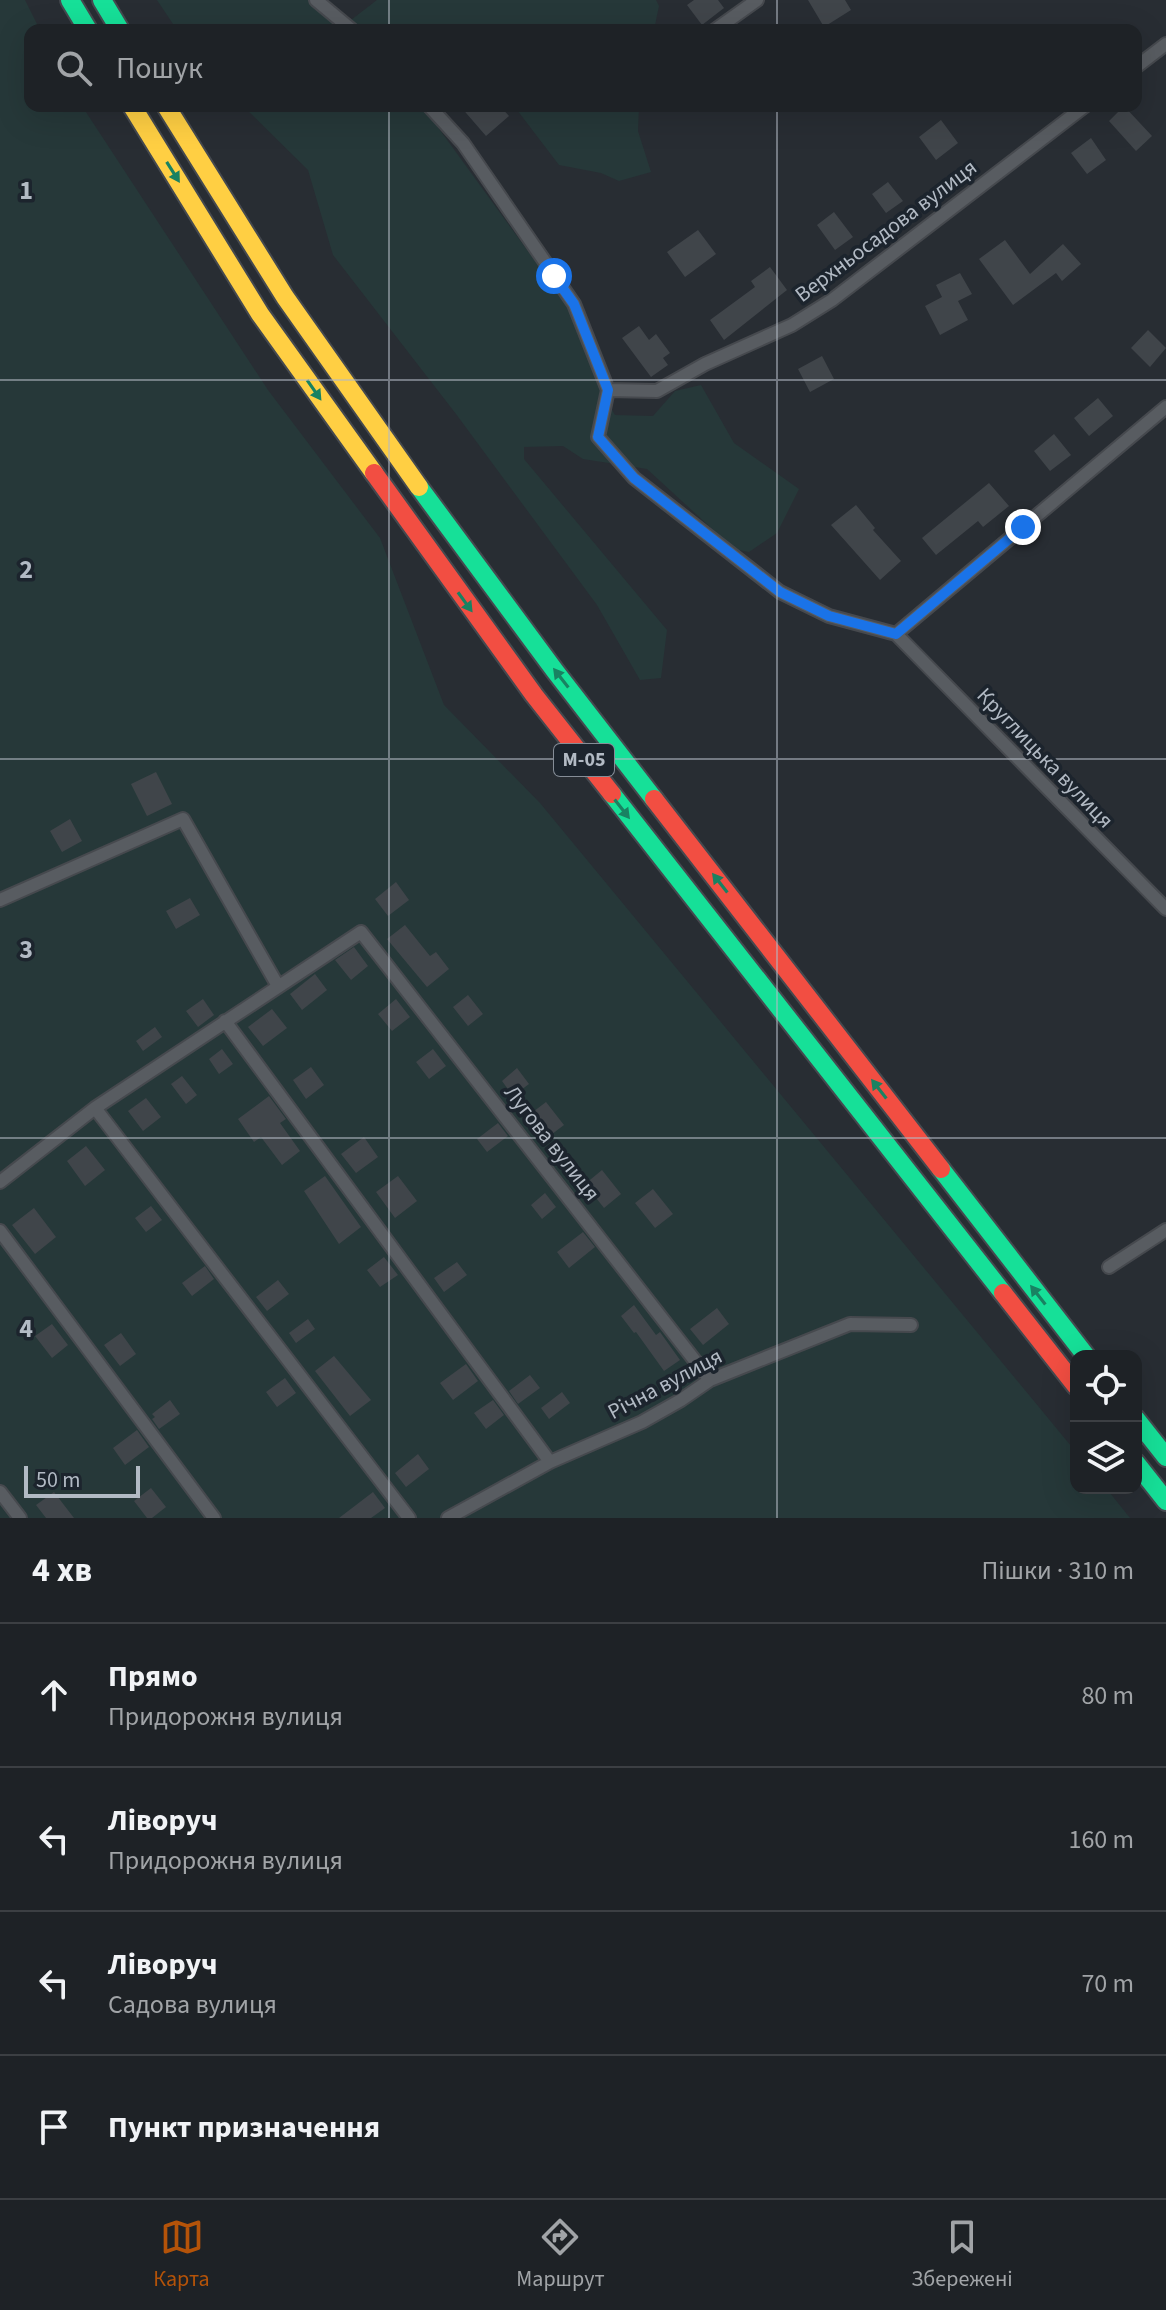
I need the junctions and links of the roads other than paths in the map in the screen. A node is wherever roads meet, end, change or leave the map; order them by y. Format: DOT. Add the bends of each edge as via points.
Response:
graph roads {
  1 [pos="70,0"];
  2 [pos="102,0"];
  3 [pos="316,0"];
  4 [pos="757,0"];
  5 [pos="84,24"];
  6 [pos="116,24"];
  7 [pos="345,24"];
  8 [pos="723,24"];
  9 [pos="1166,44"];
  10 [pos="1142,62"];
  11 [pos="136,112"];
  12 [pos="170,112"];
  13 [pos="435,112"];
  14 [pos="1077,112"];
  15 [pos="608,390"];
  16 [pos="1166,407"];
  17 [pos="896,634"];
  18 [pos="0,900"];
  19 [pos="1166,909"];
  20 [pos="278,986"];
  21 [pos="225,1021"];
  22 [pos="95,1108"];
  23 [pos="0,1182"];
  24 [pos="1166,1230"];
  25 [pos="0,1231"];
  26 [pos="1109,1267"];
  27 [pos="911,1325"];
  28 [pos="1081,1350"];
  29 [pos="1070,1378"];
  30 [pos="710,1380"];
  31 [pos="1138,1422"];
  32 [pos="1166,1457"];
  33 [pos="550,1462"];
  34 [pos="1142,1471"];
  35 [pos="0,1492"];
  36 [pos="1166,1501"];
  37 [pos="20,1518"];
  38 [pos="214,1518"];
  39 [pos="409,1518"];
  40 [pos="448,1518"];
  1 -- 5 [label="highway"];
  2 -- 6 [label="highway"];
  3 -- 7 [label="street"];
  4 -- 8 [label="street"];
  9 -- 10 [label="street"];
  11 -- 29 [label="highway, М-05, one-way" via="260,314 524,682"];
  28 -- 12 [label="highway, М-05, one-way" via="426,497 285,297"];
  13 -- 15 [label="street" via="463,143 574,304"];
  14 -- 15 [label="street, Верхньосадова вулиця" via="792,325 657,391"];
  15 -- 17 [label="street" via="598,437 634,478 780,592 829,616"];
  16 -- 17 [label="street"];
  17 -- 19 [label="street, Круглицька вулиця"];
  18 -- 20 [label="street" via="183,819"];
  20 -- 21 [label="street"];
  20 -- 30 [label="street, Лугова вулиця" via="361,932"];
  21 -- 22 [label="street"];
  21 -- 33 [label="street"];
  22 -- 23 [label="street"];
  22 -- 39 [label="street"];
  24 -- 26 [label="street"];
  25 -- 38 [label="street"];
  27 -- 30 [label="street, Річна вулиця" via="850,1324"];
  30 -- 33 [label="street, Річна вулиця" via="642,1422"];
  31 -- 32 [label="highway"];
  33 -- 40 [label="street, Річна вулиця"];
  34 -- 36 [label="highway"];
  35 -- 37 [label="street"];
}
